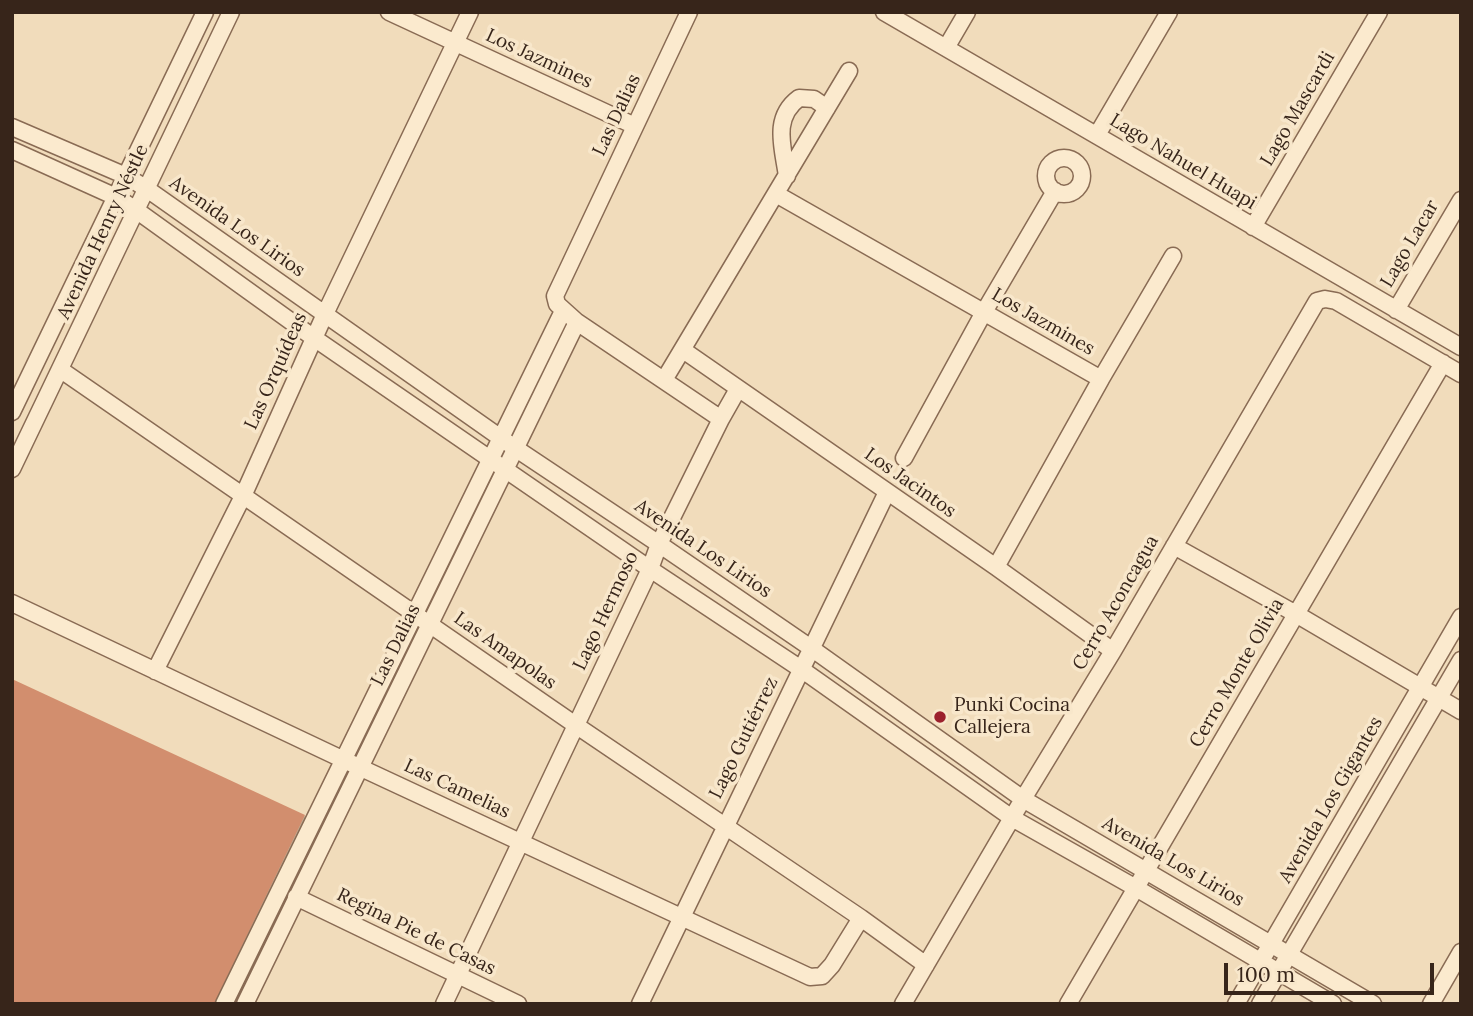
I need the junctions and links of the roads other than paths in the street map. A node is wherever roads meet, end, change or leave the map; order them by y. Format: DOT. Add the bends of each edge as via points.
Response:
graph roads {
  1 [pos="205,12"];
  2 [pos="231,12"];
  3 [pos="389,12"];
  4 [pos="470,12"];
  5 [pos="689,12"];
  6 [pos="884,12"];
  7 [pos="967,12"];
  8 [pos="1169,12"];
  9 [pos="1378,12"];
  10 [pos="455,44"];
  11 [pos="946,48"];
  12 [pos="849,71"];
  13 [pos="827,108"];
  14 [pos="635,126"];
  15 [pos="12,127"];
  16 [pos="1097,135"];
  17 [pos="12,150"];
  18 [pos="126,176"];
  19 [pos="787,176"];
  20 [pos="147,189"];
  21 [pos="1055,191"];
  22 [pos="776,194"];
  23 [pos="116,197"];
  24 [pos="1461,200"];
  25 [pos="136,210"];
  26 [pos="1253,227"];
  27 [pos="1173,256"];
  28 [pos="1396,310"];
  29 [pos="563,311"];
  30 [pos="984,312"];
  31 [pos="325,314"];
  32 [pos="577,322"];
  33 [pos="314,338"];
  34 [pos="1461,347"];
  35 [pos="682,350"];
  36 [pos="1443,363"];
  37 [pos="61,370"];
  38 [pos="1461,374"];
  39 [pos="1101,379"];
  40 [pos="664,380"];
  41 [pos="738,389"];
  42 [pos="12,412"];
  43 [pos="721,419"];
  44 [pos="501,438"];
  45 [pos="18,440"];
  46 [pos="515,448"];
  47 [pos="491,458"];
  48 [pos="904,458"];
  49 [pos="505,468"];
  50 [pos="12,469"];
  51 [pos="887,492"];
  52 [pos="243,496"];
  53 [pos="659,544"];
  54 [pos="1174,546"];
  55 [pos="996,567"];
  56 [pos="650,569"];
  57 [pos="12,603"];
  58 [pos="415,613"];
  59 [pos="1296,614"];
  60 [pos="1461,617"];
  61 [pos="430,624"];
  62 [pos="811,648"];
  63 [pos="1113,651"];
  64 [pos="1461,660"];
  65 [pos="801,669"];
  66 [pos="155,671"];
  67 [pos="1420,687"];
  68 [pos="1439,698"];
  69 [pos="1461,711"];
  70 [pos="576,726"];
  71 [pos="344,760"];
  72 [pos="360,767"];
  73 [pos="1023,799"];
  74 [pos="1012,818"];
  75 [pos="725,827"];
  76 [pos="522,842"];
  77 [pos="1146,870"];
  78 [pos="1136,888"];
  79 [pos="296,897"];
  80 [pos="682,916"];
  81 [pos="861,918"];
  82 [pos="1272,944"];
  83 [pos="1289,953"];
  84 [pos="1461,953"];
  85 [pos="1261,961"];
  86 [pos="926,965"];
  87 [pos="1279,971"];
  88 [pos="458,975"];
  89 [pos="225,1004"];
  90 [pos="244,1004"];
  91 [pos="444,1004"];
  92 [pos="518,1004"];
  93 [pos="640,1004"];
  94 [pos="903,1004"];
  95 [pos="1068,1004"];
  96 [pos="1236,1004"];
  97 [pos="1260,1004"];
  98 [pos="1333,1004"];
  99 [pos="1373,1004"];
  100 [pos="1431,1004"];
  1 -- 18 [label="street, Avenida Henry Néstle"];
  2 -- 20 [label="street, Avenida Henry Néstle"];
  3 -- 10 [label="street, Los Jazmines"];
  4 -- 10 [label="street, Las Orquídeas"];
  5 -- 14 [label="street, Las Dalias"];
  6 -- 11 [label="street, Lago Nahuel Huapi"];
  7 -- 11 [label="street"];
  8 -- 16 [label="street"];
  9 -- 26 [label="street, Lago Mascardi"];
  10 -- 14 [label="street, Los Jazmines"];
  10 -- 31 [label="street, Las Orquídeas"];
  11 -- 16 [label="street, Lago Nahuel Huapi"];
  12 -- 13 [label="street"];
  13 -- 19 [label="street"];
  13 -- 19 [label="street" via="814,99 799,98 788,106 782,120"];
  14 -- 29 [label="street, Las Dalias" via="555,296"];
  15 -- 18 [label="street, Avenida Los Lirios"];
  16 -- 26 [label="street, Lago Nahuel Huapi"];
  17 -- 23 [label="street"];
  18 -- 20 [label="street, Avenida Los Lirios"];
  18 -- 23 [label="street, Avenida Henry Néstle"];
  19 -- 22 [label="street"];
  20 -- 25 [label="street, Avenida Henry Néstle"];
  20 -- 31 [label="street, Avenida Los Lirios"];
  21 -- 30 [label="street"];
  22 -- 30 [label="street, Los Jazmines"];
  22 -- 35 [label="street"];
  23 -- 25 [label="street"];
  23 -- 42 [label="street, Avenida Henry Néstle"];
  24 -- 28 [label="street, Lago Lacar"];
  25 -- 33 [label="street"];
  25 -- 37 [label="street, Avenida Henry Néstle"];
  26 -- 28 [label="street, Lago Nahuel Huapi"];
  27 -- 39 [label="street"];
  28 -- 34 [label="street, Lago Nahuel Huapi"];
  29 -- 32 [label="street"];
  29 -- 44 [label="street, Las Dalias"];
  30 -- 39 [label="street, Los Jazmines"];
  30 -- 48 [label="street"];
  31 -- 33 [label="street, Las Orquídeas"];
  31 -- 44 [label="street, Avenida Los Lirios"];
  32 -- 40 [label="street"];
  32 -- 46 [label="street, Las Dalias"];
  33 -- 47 [label="street"];
  33 -- 52 [label="street, Las Orquídeas"];
  35 -- 40 [label="street"];
  35 -- 41 [label="street, Los Jacintos"];
  36 -- 38 [label="street"];
  36 -- 54 [label="street, Cerro Aconcagua" via="1336,301 1317,301"];
  36 -- 59 [label="street, Cerro Monte Olivia"];
  37 -- 45 [label="street, Avenida Henry Néstle"];
  37 -- 52 [label="street, Las Amapolas"];
  39 -- 55 [label="street, Los Jazmines"];
  40 -- 43 [label="street"];
  41 -- 43 [label="street, Lago Hermoso"];
  41 -- 51 [label="street, Los Jacintos"];
  43 -- 53 [label="street, Lago Hermoso"];
  44 -- 46 [label="street, Avenida Los Lirios"];
  44 -- 47 [label="street, Las Dalias"];
  45 -- 50 [label="street, Avenida Henry Néstle"];
  46 -- 49 [label="street, Las Dalias"];
  46 -- 53 [label="street, Avenida Los Lirios"];
  47 -- 49 [label="street"];
  47 -- 58 [label="street, Las Dalias"];
  49 -- 56 [label="street"];
  49 -- 61 [label="street, Las Dalias"];
  51 -- 55 [label="street, Los Jacintos"];
  51 -- 62 [label="street, Lago Gutiérrez"];
  52 -- 58 [label="street, Las Amapolas"];
  52 -- 66 [label="street, Las Orquídeas"];
  53 -- 56 [label="street, Lago Hermoso"];
  53 -- 62 [label="street, Avenida Los Lirios"];
  54 -- 59 [label="street"];
  54 -- 63 [label="street, Cerro Aconcagua"];
  55 -- 63 [label="street, Los Jacintos"];
  56 -- 65 [label="street"];
  56 -- 70 [label="street, Lago Hermoso"];
  57 -- 66 [label="street, Las Camelias"];
  58 -- 61 [label="street, Las Amapolas"];
  58 -- 71 [label="street, Las Dalias"];
  59 -- 67 [label="street"];
  59 -- 77 [label="street, Cerro Monte Olivia"];
  60 -- 67 [label="street, Avenida Los Gigantes"];
  61 -- 70 [label="street, Las Amapolas"];
  61 -- 72 [label="street, Las Dalias"];
  62 -- 65 [label="street, Lago Gutiérrez"];
  62 -- 73 [label="street, Avenida Los Lirios"];
  63 -- 73 [label="street, Cerro Aconcagua"];
  64 -- 68 [label="street"];
  65 -- 74 [label="street"];
  65 -- 75 [label="street, Lago Gutiérrez"];
  66 -- 71 [label="street, Las Camelias"];
  67 -- 68 [label="street"];
  67 -- 82 [label="street, Avenida Los Gigantes"];
  68 -- 69 [label="street"];
  68 -- 83 [label="street"];
  70 -- 75 [label="street, Las Amapolas"];
  70 -- 76 [label="street, Lago Hermoso"];
  71 -- 72 [label="street, Las Camelias"];
  71 -- 89 [label="street, Las Dalias"];
  72 -- 76 [label="street, Las Camelias"];
  72 -- 79 [label="street, Las Dalias"];
  73 -- 74 [label="street, Cerro Aconcagua"];
  73 -- 77 [label="street, Avenida Los Lirios"];
  74 -- 78 [label="street"];
  74 -- 86 [label="street, Cerro Aconcagua"];
  75 -- 80 [label="street, Lago Gutiérrez"];
  75 -- 81 [label="street, Las Amapolas"];
  76 -- 80 [label="street, Las Camelias"];
  76 -- 88 [label="street, Lago Hermoso"];
  77 -- 78 [label="street, Cerro Monte Olivia"];
  77 -- 82 [label="street, Avenida Los Lirios"];
  78 -- 85 [label="street"];
  78 -- 95 [label="street, Cerro Monte Olivia"];
  79 -- 88 [label="street, Regina Pie de Casas"];
  79 -- 90 [label="street, Las Dalias"];
  80 -- 81 [label="street, Las Camelias" via="810,977 822,976 832,965"];
  80 -- 93 [label="street, Lago Gutiérrez"];
  81 -- 86 [label="street, Las Amapolas"];
  82 -- 83 [label="street, Avenida Los Lirios"];
  82 -- 85 [label="street, Avenida Los Gigantes"];
  83 -- 87 [label="street"];
  83 -- 99 [label="street, Avenida Los Lirios"];
  84 -- 100 [label="street"];
  85 -- 87 [label="street"];
  85 -- 96 [label="street, Avenida Los Gigantes"];
  86 -- 94 [label="street, Cerro Aconcagua"];
  87 -- 97 [label="street"];
  87 -- 98 [label="street"];
  88 -- 91 [label="street, Lago Hermoso"];
  88 -- 92 [label="street, Regina Pie de Casas"];
}
